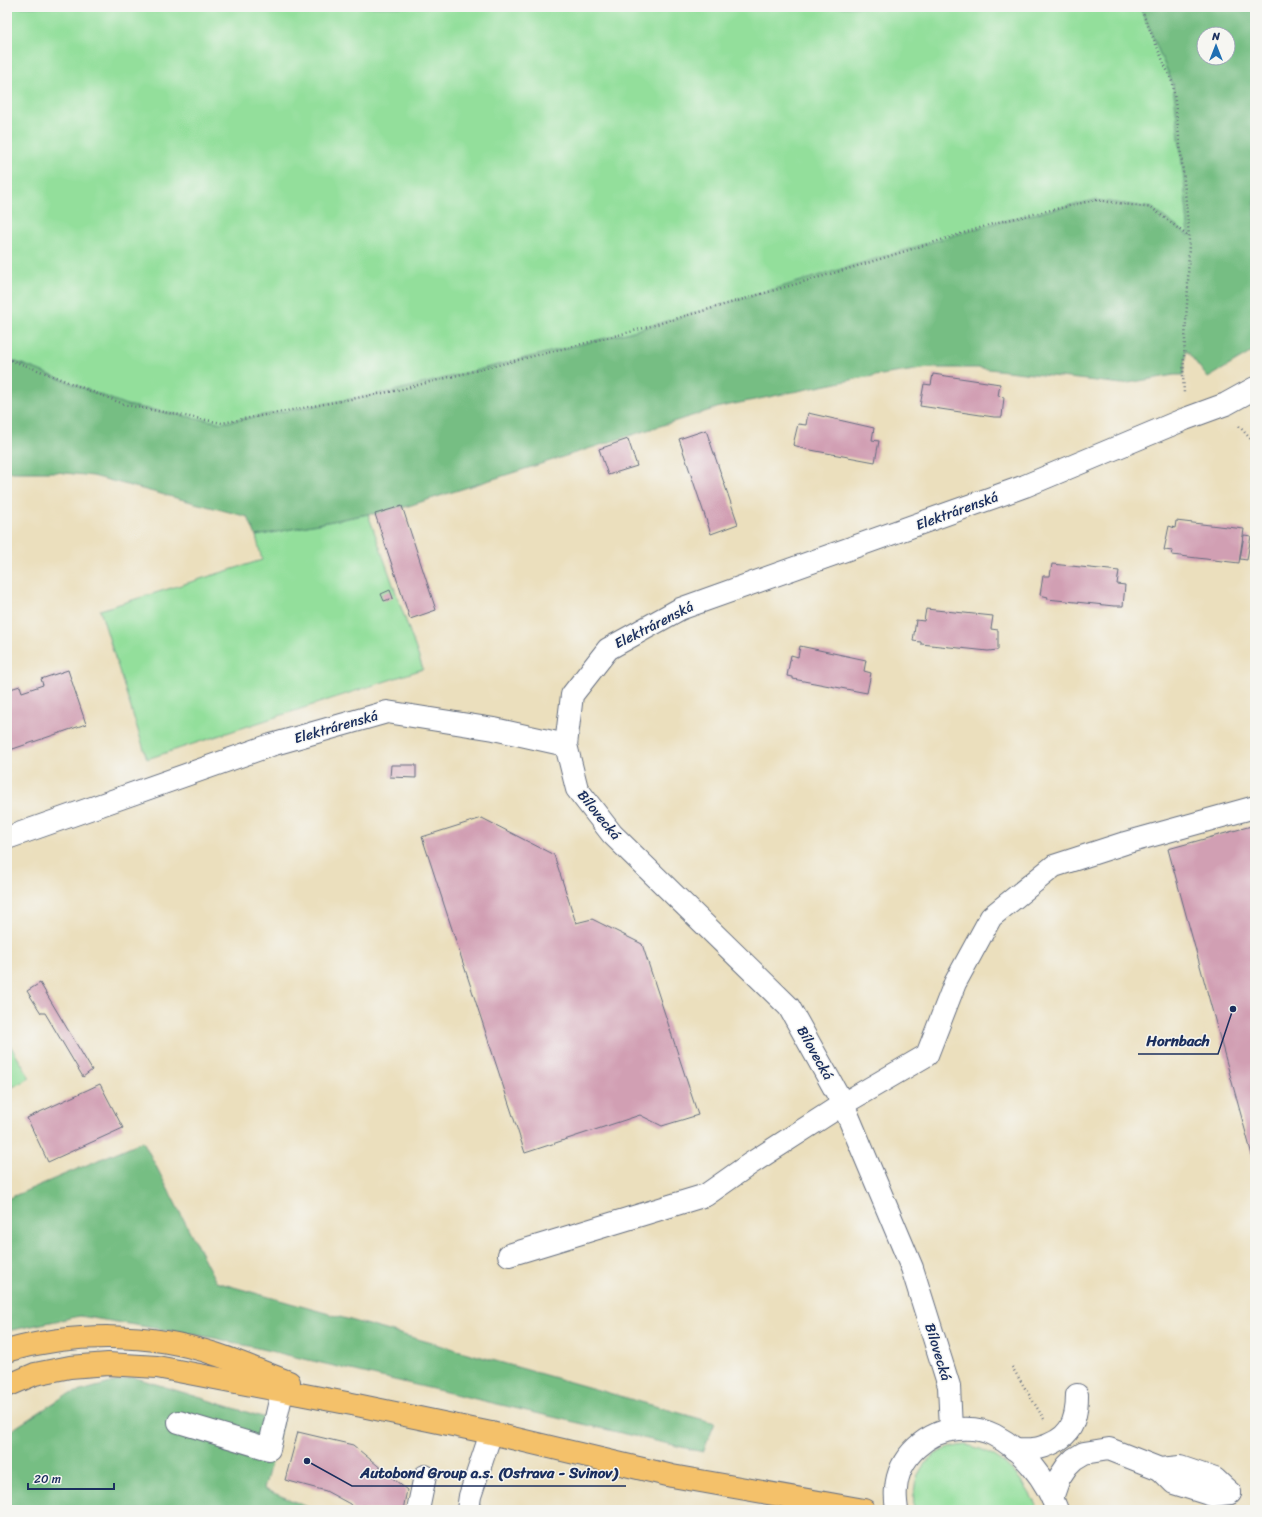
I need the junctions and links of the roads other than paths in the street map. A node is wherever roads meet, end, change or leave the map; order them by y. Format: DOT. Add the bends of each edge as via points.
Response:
graph roads {
  1 [pos="1255,388"];
  2 [pos="566,745"];
  3 [pos="1255,807"];
  4 [pos="7,838"];
  5 [pos="843,1104"];
  6 [pos="509,1255"];
  7 [pos="7,1351"];
  8 [pos="7,1386"];
  9 [pos="282,1392"];
  10 [pos="1077,1395"];
  11 [pos="352,1404"];
  12 [pos="178,1422"];
  13 [pos="951,1429"];
  14 [pos="491,1433"];
  15 [pos="1014,1449"];
  16 [pos="425,1476"];
  17 [pos="1230,1493"];
  18 [pos="1055,1504"];
  19 [pos="418,1510"];
  20 [pos="468,1510"];
  21 [pos="864,1510"];
  22 [pos="897,1510"];
  1 -- 2 [label="street, Elektrárenská" via="1226,404 1025,486 680,609 608,649 572,695"];
  2 -- 4 [label="street, Elektrárenská" via="494,729 387,712 271,745"];
  2 -- 5 [label="street, Bílovecká" via="577,790 612,834 789,1007"];
  3 -- 5 [label="street" via="1125,843 1054,866 991,917 955,983 928,1056"];
  5 -- 6 [label="street" via="706,1195"];
  5 -- 13 [label="street, Bílovecká" via="912,1268 949,1386"];
  7 -- 11 [label="main road" via="70,1339 146,1339 214,1354"];
  8 -- 9 [label="main road" via="52,1370 122,1364 178,1370"];
  9 -- 11 [label="main road"];
  9 -- 12 [label="street" via="269,1449"];
  10 -- 15 [label="street" via="1077,1412 1071,1428 1058,1441 1038,1448"];
  11 -- 14 [label="main road"];
  13 -- 15 [label="street" via="965,1428 993,1434"];
  13 -- 22 [label="street" via="924,1440 905,1462 896,1488"];
  14 -- 20 [label="street" via="470,1496"];
  14 -- 21 [label="main road" via="672,1476"];
  15 -- 18 [label="street" via="1047,1487"];
  16 -- 19 [label="street"];
  17 -- 18 [label="street" via="1212,1495 1174,1483 1160,1469 1109,1449 1084,1453 1067,1466 1059,1478"];
}
